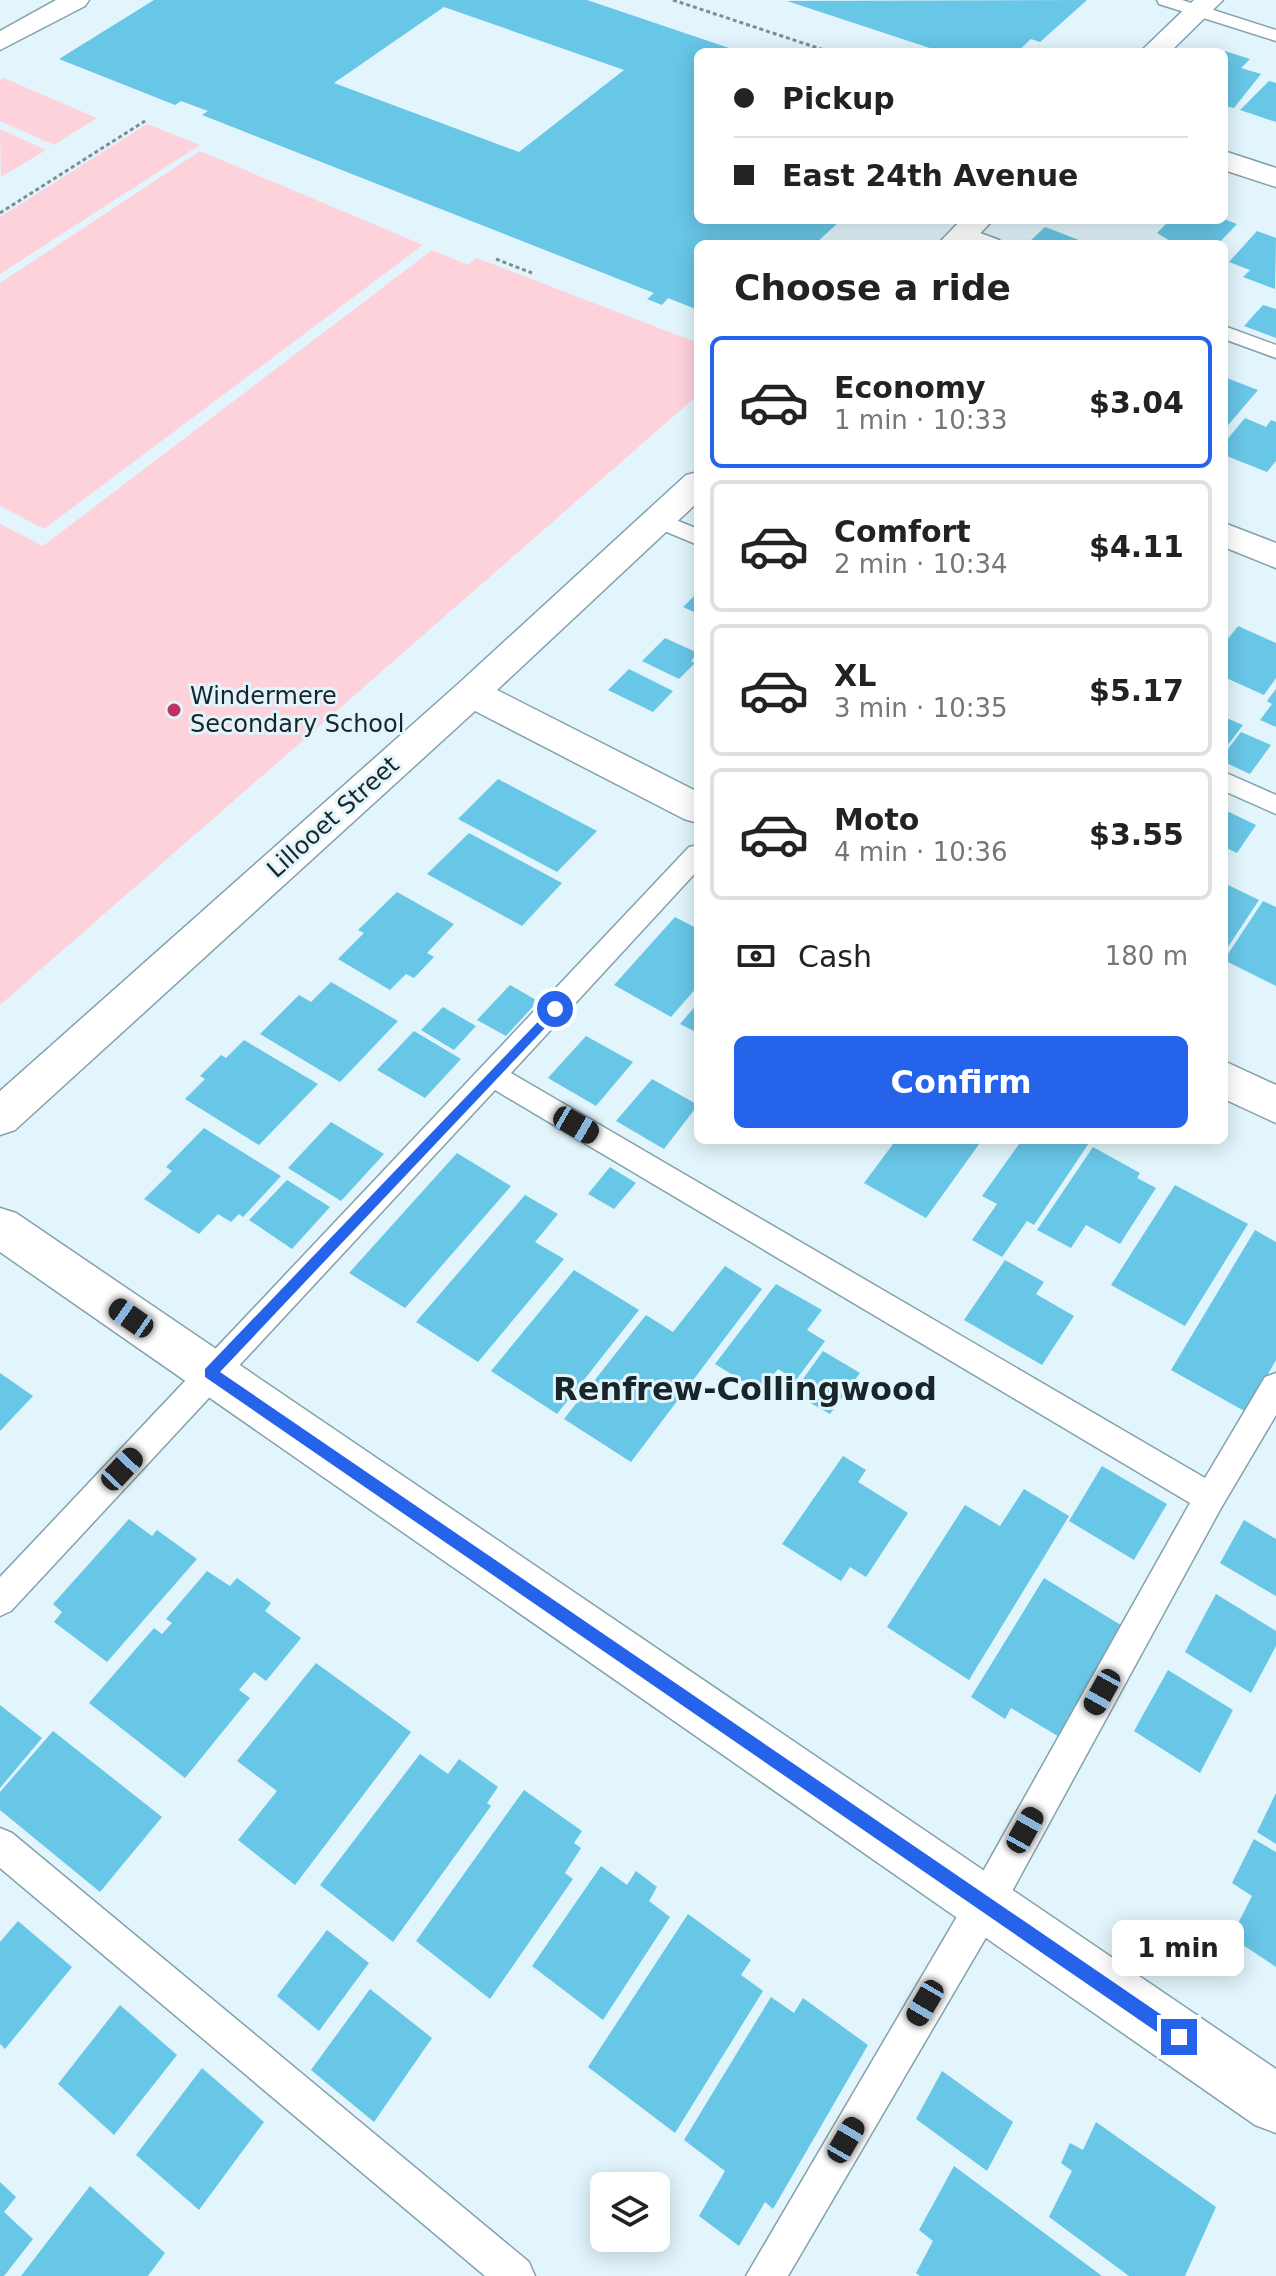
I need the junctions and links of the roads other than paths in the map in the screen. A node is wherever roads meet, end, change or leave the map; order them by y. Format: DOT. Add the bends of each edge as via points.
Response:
graph roads {
  1 [pos="76,0"];
  2 [pos="1165,0"];
  3 [pos="1204,5"];
  4 [pos="1276,36"];
  5 [pos="0,42"];
  6 [pos="1158,48"];
  7 [pos="1228,161"];
  8 [pos="1276,178"];
  9 [pos="1228,334"];
  10 [pos="1276,352"];
  11 [pos="694,487"];
  12 [pos="658,520"];
  13 [pos="694,536"];
  14 [pos="1228,536"];
  15 [pos="1276,556"];
  16 [pos="471,693"];
  17 [pos="1228,783"];
  18 [pos="1276,805"];
  19 [pos="694,807"];
  20 [pos="694,858"];
  21 [pos="494,1076"];
  22 [pos="1228,1081"];
  23 [pos="1276,1105"];
  24 [pos="0,1117"];
  25 [pos="0,1227"];
  26 [pos="210,1373"];
  27 [pos="1276,1387"];
  28 [pos="1210,1498"];
  29 [pos="0,1600"];
  30 [pos="0,1845"];
  31 [pos="985,1904"];
  32 [pos="1276,2104"];
  33 [pos="515,2276"];
  34 [pos="766,2276"];
  1 -- 5 [label="street"];
  2 -- 3 [label="lane"];
  3 -- 4 [label="lane"];
  3 -- 6 [label="street"];
  7 -- 8 [label="street"];
  9 -- 10 [label="lane"];
  11 -- 12 [label="street, Lillooet Street"];
  12 -- 13 [label="lane"];
  12 -- 16 [label="street, Lillooet Street"];
  14 -- 15 [label="street"];
  16 -- 19 [label="street"];
  16 -- 24 [label="street, Lillooet Street"];
  17 -- 18 [label="lane"];
  20 -- 21 [label="lane"];
  21 -- 26 [label="lane"];
  21 -- 28 [label="lane"];
  22 -- 23 [label="street"];
  25 -- 26 [label="street"];
  26 -- 29 [label="lane"];
  26 -- 31 [label="street"];
  27 -- 28 [label="lane"];
  28 -- 31 [label="lane"];
  30 -- 33 [label="lane"];
  31 -- 32 [label="street"];
  31 -- 34 [label="lane"];
}
